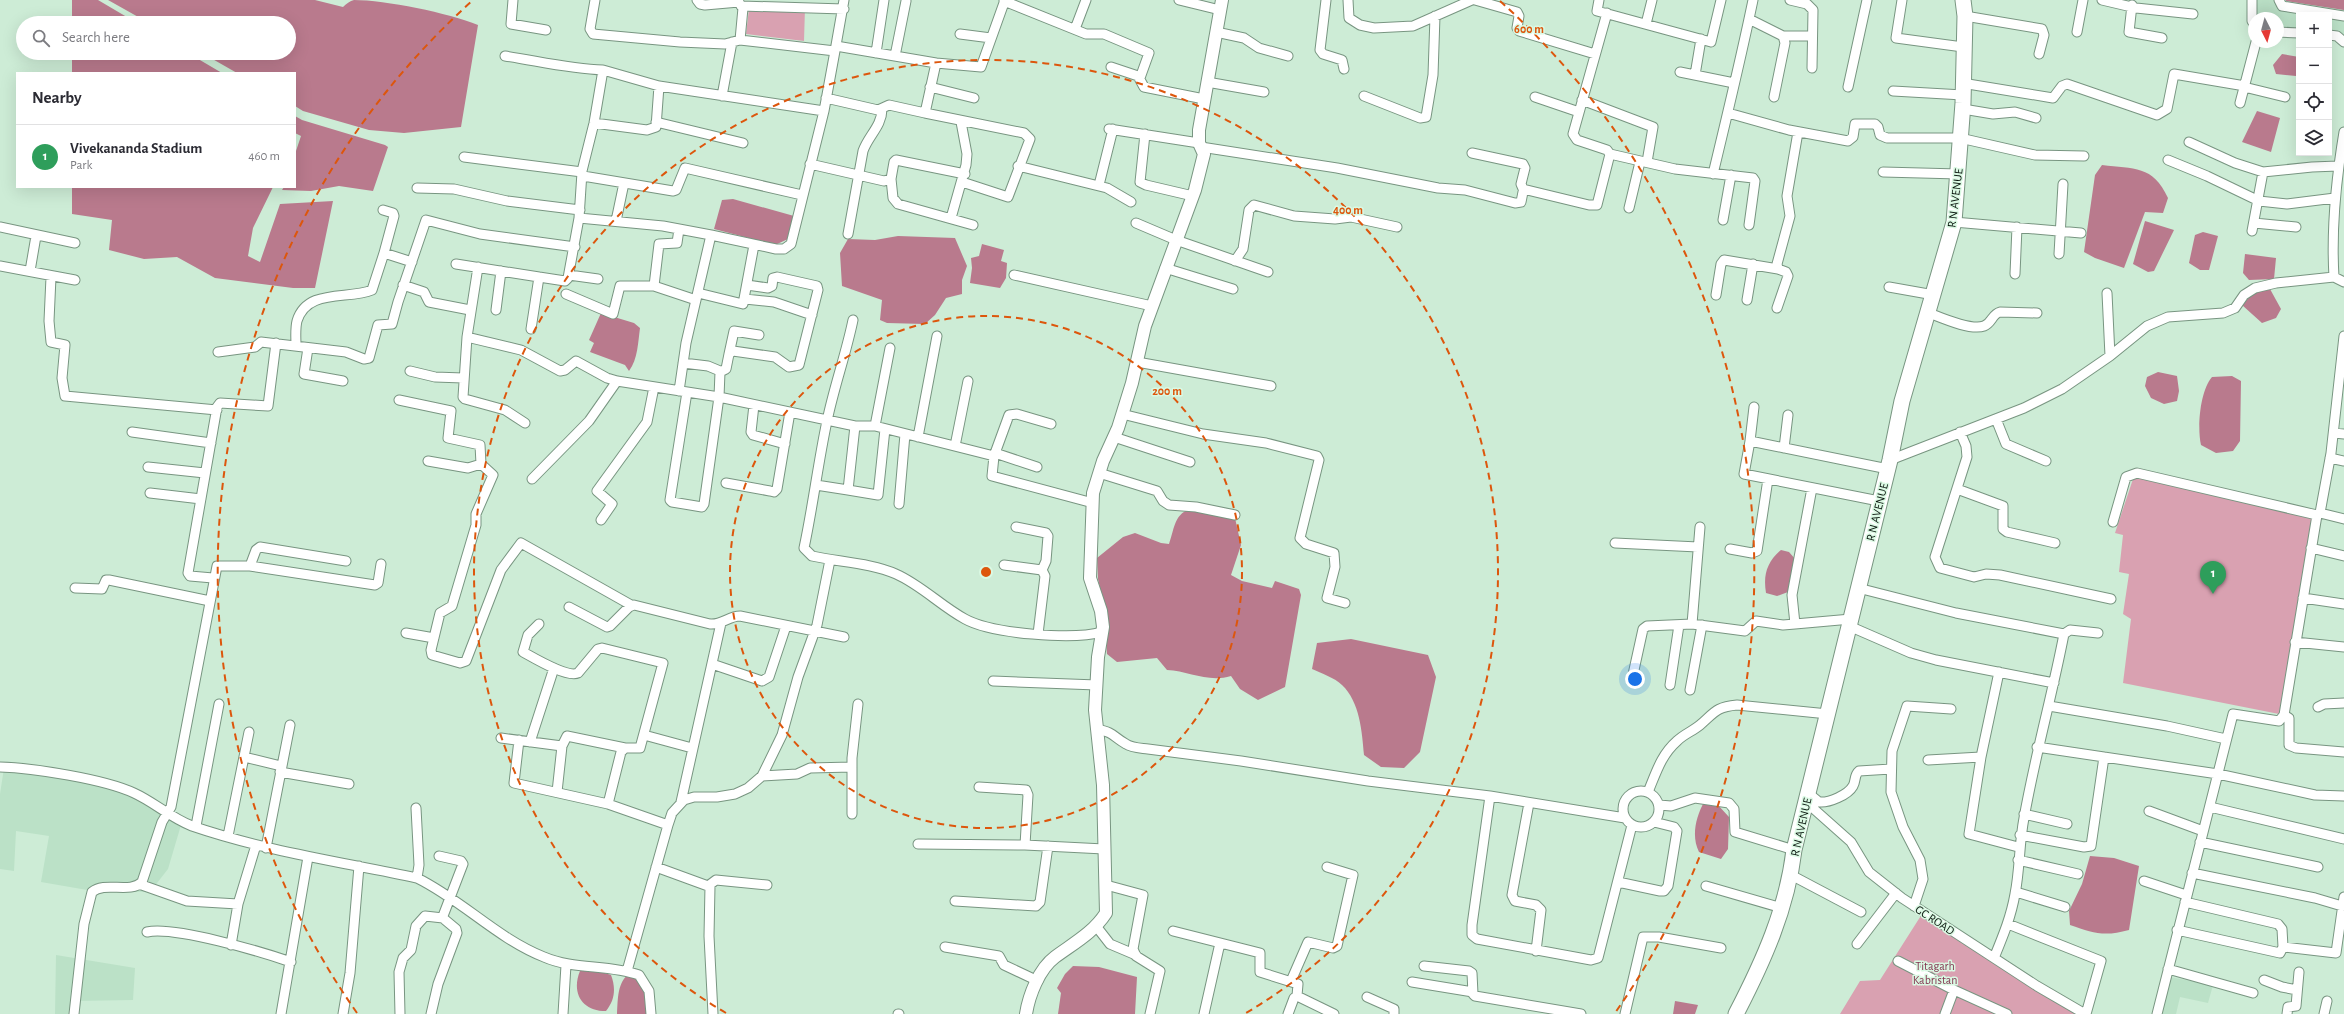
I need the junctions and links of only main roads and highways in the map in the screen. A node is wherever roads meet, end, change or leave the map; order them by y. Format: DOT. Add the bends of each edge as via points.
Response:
graph roads {
  1 [pos="1963,0"];
  2 [pos="1736,1014"];
  1 -- 2 [label="main road, R N AVENUE" via="1963,95 1954,222 1902,401 1889,465 1782,908 1758,972"];
}
